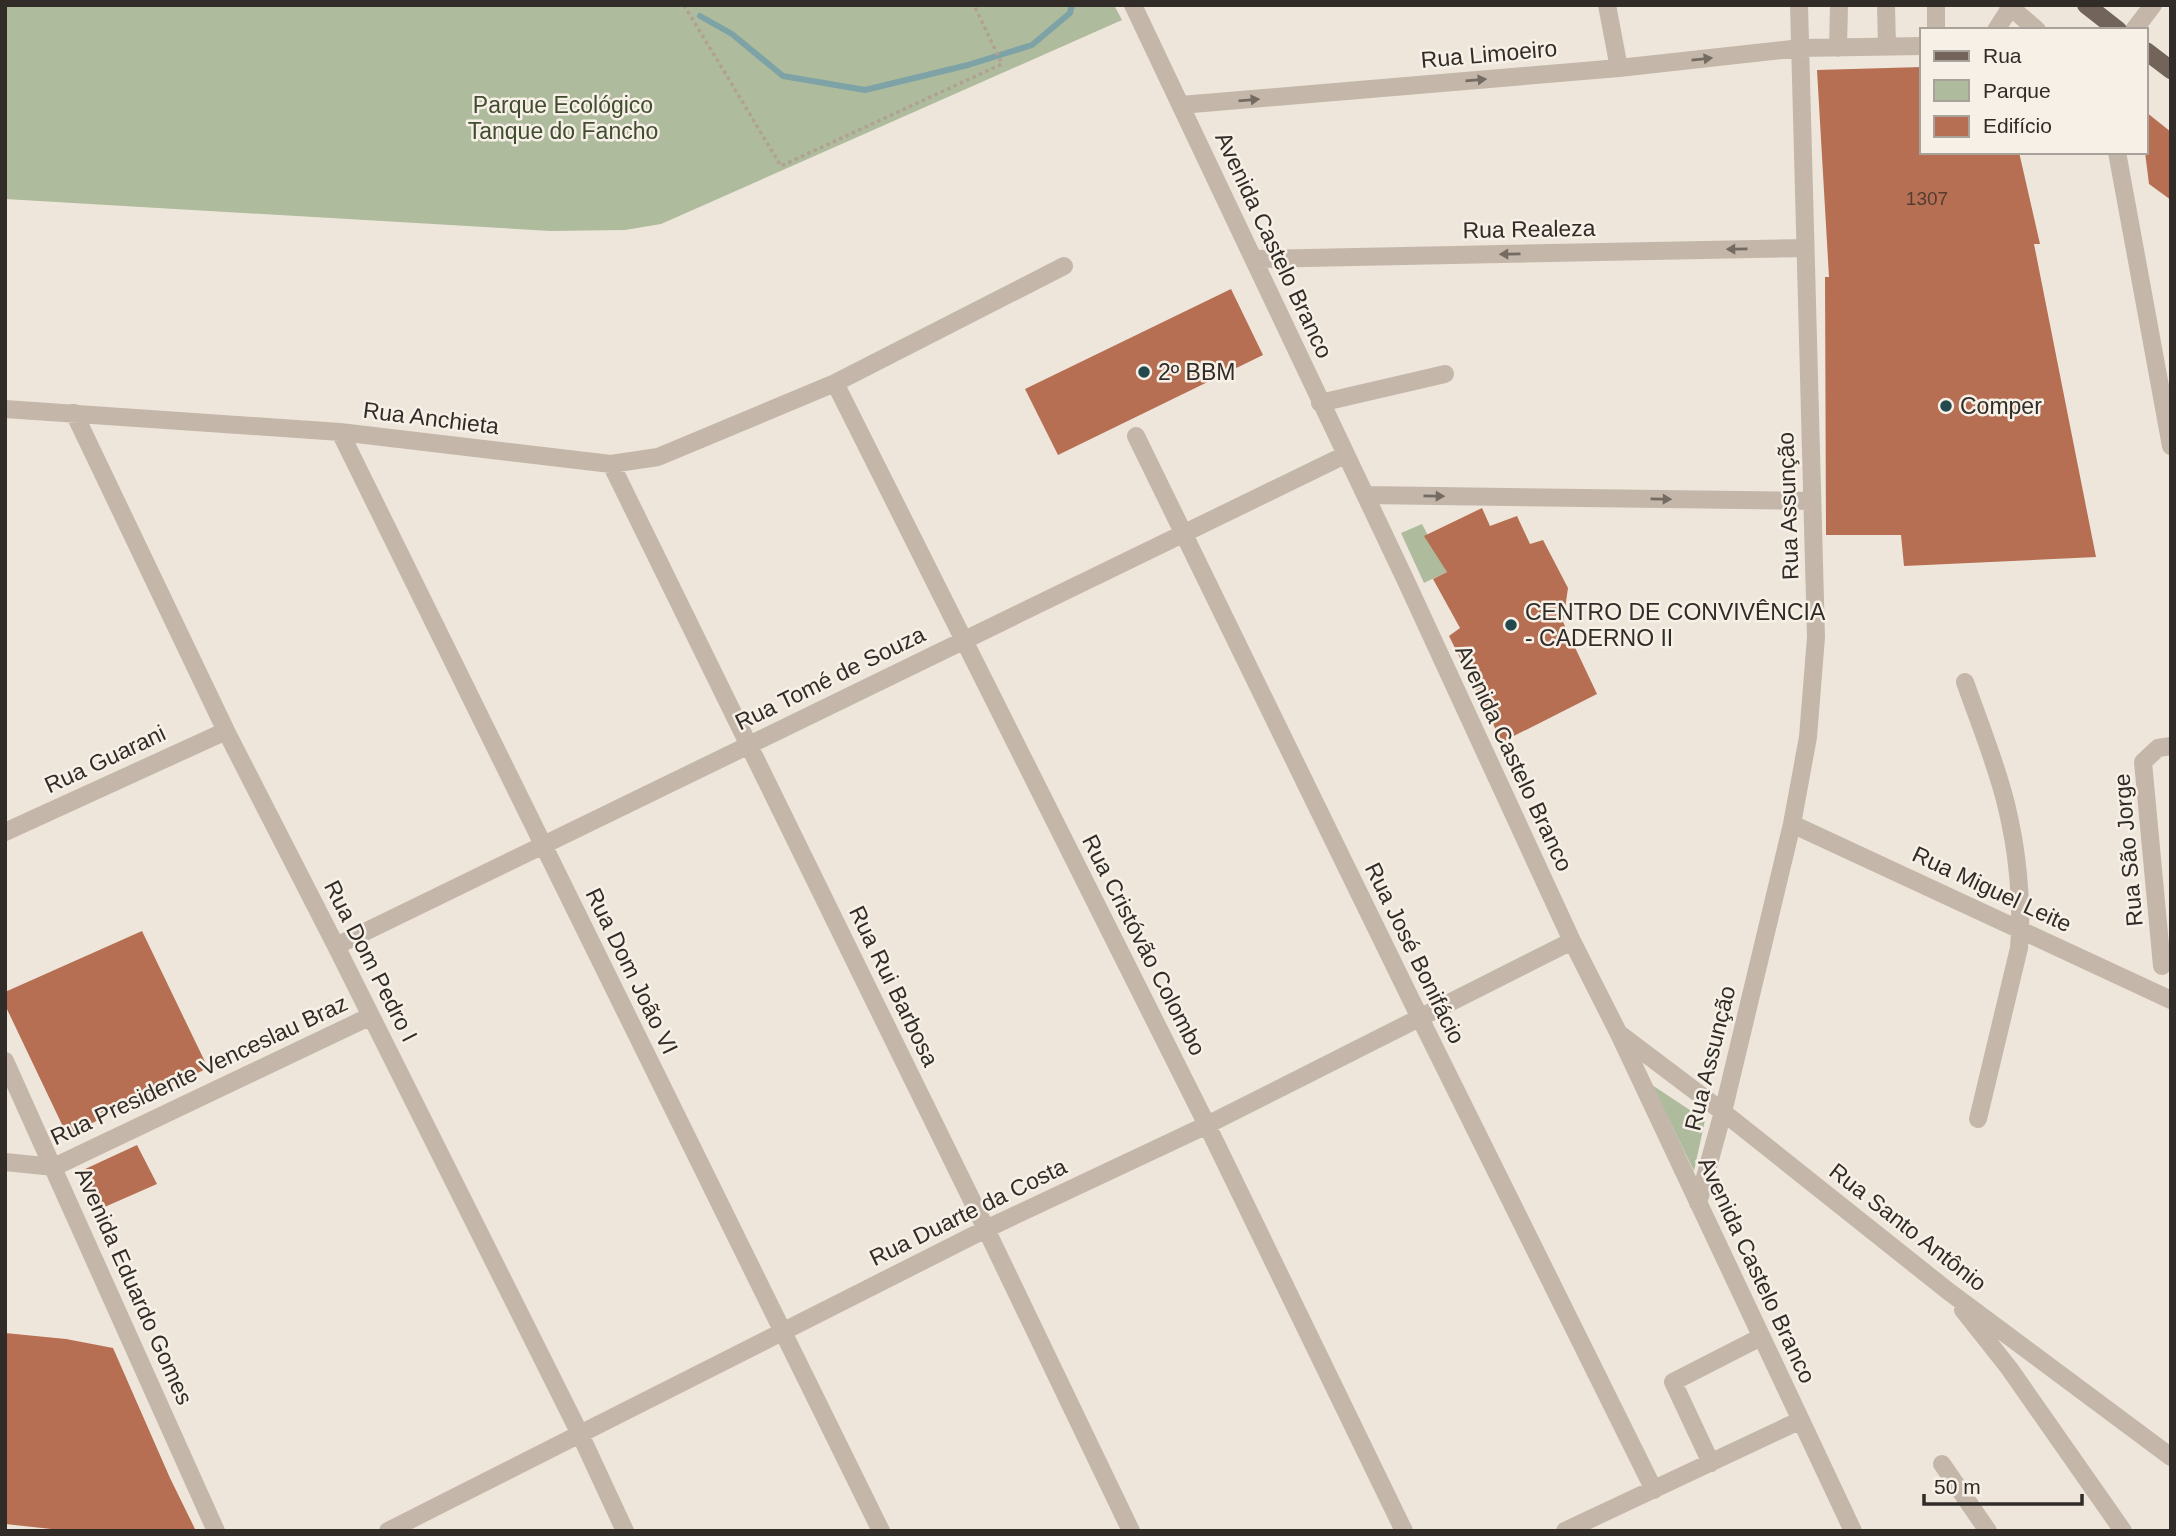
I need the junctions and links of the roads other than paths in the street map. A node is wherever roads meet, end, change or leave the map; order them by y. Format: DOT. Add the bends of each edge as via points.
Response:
graph roads {
  1 [pos="1133,5"];
  2 [pos="1607,5"];
  3 [pos="1799,5"];
  4 [pos="1839,5"];
  5 [pos="1886,5"];
  6 [pos="1936,5"];
  7 [pos="2153,5"];
  8 [pos="2010,6"];
  9 [pos="2093,16"];
  10 [pos="1936,28"];
  11 [pos="1997,28"];
  12 [pos="2035,28"];
  13 [pos="2114,28"];
  14 [pos="2136,28"];
  15 [pos="1887,47"];
  16 [pos="1920,47"];
  17 [pos="1800,48"];
  18 [pos="1839,48"];
  19 [pos="2148,53"];
  20 [pos="1619,68"];
  21 [pos="2171,70"];
  22 [pos="1181,105"];
  23 [pos="2117,154"];
  24 [pos="1805,248"];
  25 [pos="1254,259"];
  26 [pos="1064,266"];
  27 [pos="1445,374"];
  28 [pos="835,383"];
  29 [pos="1320,403"];
  30 [pos="5,409"];
  31 [pos="74,413"];
  32 [pos="340,432"];
  33 [pos="2170,435"];
  34 [pos="1136,436"];
  35 [pos="1345,455"];
  36 [pos="611,464"];
  37 [pos="1365,495"];
  38 [pos="1812,501"];
  39 [pos="1184,534"];
  40 [pos="964,641"];
  41 [pos="1965,682"];
  42 [pos="226,731"];
  43 [pos="749,745"];
  44 [pos="2171,746"];
  45 [pos="1792,824"];
  46 [pos="5,832"];
  47 [pos="543,845"];
  48 [pos="2020,930"];
  49 [pos="1572,941"];
  50 [pos="336,946"];
  51 [pos="2167,961"];
  52 [pos="2146,987"];
  53 [pos="2171,1000"];
  54 [pos="371,1016"];
  55 [pos="1420,1018"];
  56 [pos="1618,1032"];
  57 [pos="5,1061"];
  58 [pos="1723,1112"];
  59 [pos="1978,1119"];
  60 [pos="1207,1125"];
  61 [pos="5,1162"];
  62 [pos="54,1167"];
  63 [pos="1698,1203"];
  64 [pos="986,1230"];
  65 [pos="1948,1291"];
  66 [pos="782,1331"];
  67 [pos="1761,1337"];
  68 [pos="1801,1420"];
  69 [pos="580,1434"];
  70 [pos="2171,1457"];
  71 [pos="1711,1463"];
  72 [pos="1942,1464"];
  73 [pos="1654,1490"];
  74 [pos="216,1531"];
  75 [pos="388,1531"];
  76 [pos="625,1531"];
  77 [pos="881,1531"];
  78 [pos="1131,1531"];
  79 [pos="1404,1531"];
  80 [pos="1565,1531"];
  81 [pos="1853,1531"];
  82 [pos="1988,1531"];
  83 [pos="2123,1531"];
  1 -- 22 [label="street, Avenida Castelo Branco"];
  2 -- 20 [label="street"];
  3 -- 17 [label="street, Rua Assunção"];
  4 -- 18 [label="street"];
  5 -- 15 [label="street"];
  6 -- 10 [label="street"];
  7 -- 14 [label="street"];
  8 -- 11 [label="street"];
  8 -- 12 [label="street"];
  9 -- 13 [label="main road"];
  15 -- 16 [label="street, Rua Limoeiro"];
  15 -- 18 [label="street, Rua Limoeiro"];
  17 -- 18 [label="street, Rua Limoeiro"];
  20 -- 17 [label="street, Rua Limoeiro, one-way"];
  17 -- 24 [label="street, Rua Assunção"];
  19 -- 21 [label="main road"];
  22 -- 20 [label="street, Rua Limoeiro, one-way"];
  22 -- 25 [label="street, Avenida Castelo Branco"];
  23 -- 33 [label="street"];
  24 -- 25 [label="street, Rua Realeza, one-way"];
  24 -- 38 [label="street, Rua Assunção"];
  25 -- 29 [label="street, Avenida Castelo Branco"];
  26 -- 28 [label="street, Rua Anchieta"];
  27 -- 29 [label="street"];
  28 -- 36 [label="street, Rua Anchieta" via="658,457"];
  28 -- 40 [label="street, Rua Cristóvão Colombo"];
  29 -- 35 [label="street, Avenida Castelo Branco"];
  30 -- 31 [label="street, Rua Anchieta"];
  31 -- 32 [label="street, Rua Anchieta"];
  31 -- 42 [label="street, Rua Dom Pedro I"];
  32 -- 36 [label="street, Rua Anchieta"];
  32 -- 47 [label="street, Rua Dom João VI"];
  34 -- 39 [label="street, Rua José Bonifácio"];
  35 -- 37 [label="street, Avenida Castelo Branco"];
  35 -- 39 [label="street, Rua Tomé de Souza"];
  36 -- 43 [label="street, Rua Rui Barbosa"];
  37 -- 38 [label="street, one-way"];
  37 -- 49 [label="street, Avenida Castelo Branco"];
  38 -- 45 [label="street, Rua Assunção" via="1816,637 1808,737"];
  39 -- 40 [label="street, Rua Tomé de Souza"];
  39 -- 55 [label="street, Rua José Bonifácio"];
  40 -- 43 [label="street, Rua Tomé de Souza"];
  40 -- 60 [label="street, Rua Cristóvão Colombo"];
  41 -- 48 [label="street" via="2006,801 2014,841"];
  42 -- 46 [label="street, Rua Guarani"];
  42 -- 50 [label="street, Rua Dom Pedro I"];
  43 -- 47 [label="street, Rua Tomé de Souza"];
  43 -- 64 [label="street, Rua Rui Barbosa"];
  44 -- 51 [label="street, Rua São Jorge" via="2158,748 2143,762"];
  45 -- 48 [label="street, Rua Miguel Leite"];
  45 -- 58 [label="street, Rua Assunção"];
  47 -- 50 [label="street, Rua Tomé de Souza"];
  47 -- 66 [label="street, Rua Dom João VI"];
  48 -- 52 [label="street, Rua Miguel Leite"];
  48 -- 59 [label="street"];
  49 -- 55 [label="street, Rua Duarte da Costa"];
  49 -- 56 [label="street, Avenida Castelo Branco"];
  50 -- 54 [label="street, Rua Dom Pedro I"];
  51 -- 52 [label="street"];
  52 -- 53 [label="street, Rua Miguel Leite"];
  54 -- 62 [label="street, Rua Presidente Venceslau Braz"];
  54 -- 69 [label="street, Rua Dom Pedro I"];
  55 -- 60 [label="street, Rua Duarte da Costa"];
  55 -- 73 [label="street, Rua José Bonifácio"];
  56 -- 58 [label="street, Rua Santo Antônio"];
  56 -- 63 [label="street, Avenida Castelo Branco"];
  57 -- 62 [label="street, Avenida Eduardo Gomes"];
  58 -- 63 [label="street, Rua Assunção"];
  58 -- 65 [label="street, Rua Santo Antônio"];
  60 -- 64 [label="street, Rua Duarte da Costa"];
  60 -- 79 [label="street, Rua Cristóvão Colombo"];
  61 -- 62 [label="street, Rua Presidente Venceslau Braz"];
  62 -- 74 [label="street, Avenida Eduardo Gomes"];
  63 -- 67 [label="street, Avenida Castelo Branco"];
  64 -- 66 [label="street, Rua Duarte da Costa"];
  64 -- 78 [label="street, Rua Rui Barbosa"];
  65 -- 70 [label="street, Rua Santo Antônio"];
  65 -- 83 [label="street" via="2009,1368"];
  66 -- 69 [label="street, Rua Duarte da Costa"];
  66 -- 77 [label="street, Rua Dom João VI"];
  67 -- 68 [label="street, Avenida Castelo Branco"];
  67 -- 71 [label="street" via="1673,1382"];
  68 -- 71 [label="street"];
  68 -- 81 [label="street, Avenida Castelo Branco"];
  69 -- 75 [label="street, Rua Duarte da Costa"];
  69 -- 76 [label="street, Rua Dom Pedro I"];
  71 -- 73 [label="street"];
  72 -- 82 [label="street"];
  73 -- 80 [label="street"];
}
